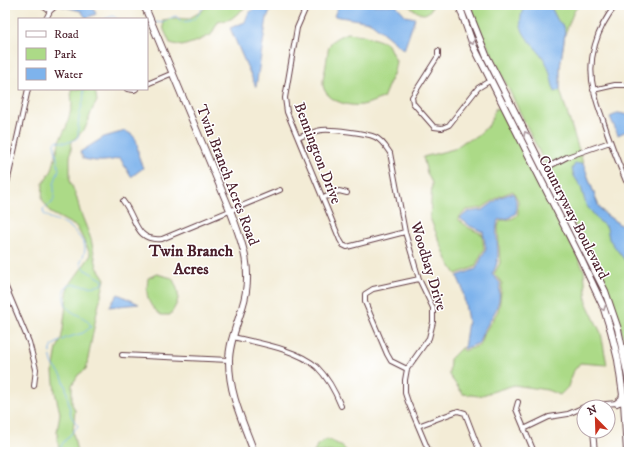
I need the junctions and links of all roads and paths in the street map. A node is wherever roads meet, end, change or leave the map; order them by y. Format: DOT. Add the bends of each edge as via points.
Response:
graph roads {
  1 [pos="41,5"];
  2 [pos="57,5"];
  3 [pos="144,5"];
  4 [pos="307,5"];
  5 [pos="459,5"];
  6 [pos="466,5"];
  7 [pos="616,5"];
  8 [pos="50,11"];
  9 [pos="46,18"];
  10 [pos="438,51"];
  11 [pos="173,73"];
  12 [pos="498,77"];
  13 [pos="491,80"];
  14 [pos="148,84"];
  15 [pos="629,85"];
  16 [pos="28,90"];
  17 [pos="593,90"];
  18 [pos="298,138"];
  19 [pos="610,142"];
  20 [pos="544,169"];
  21 [pos="537,172"];
  22 [pos="629,184"];
  23 [pos="280,190"];
  24 [pos="5,192"];
  25 [pos="347,193"];
  26 [pos="323,198"];
  27 [pos="123,202"];
  28 [pos="230,210"];
  29 [pos="405,232"];
  30 [pos="419,279"];
  31 [pos="5,285"];
  32 [pos="233,337"];
  33 [pos="122,355"];
  34 [pos="229,360"];
  35 [pos="407,368"];
  36 [pos="629,382"];
  37 [pos="34,386"];
  38 [pos="518,402"];
  39 [pos="617,403"];
  40 [pos="627,403"];
  41 [pos="342,406"];
  42 [pos="576,411"];
  43 [pos="418,426"];
  44 [pos="524,428"];
  45 [pos="594,439"];
  46 [pos="254,452"];
  47 [pos="429,452"];
  48 [pos="480,452"];
  49 [pos="534,452"];
  50 [pos="595,452"];
  51 [pos="627,452"];
  1 -- 8 [label="street"];
  2 -- 8 [label="street"];
  3 -- 11 [label="street, Twin Branch Acres Road"];
  4 -- 18 [label="street, Bennington Drive" via="297,28 285,98 287,112"];
  5 -- 13 [label="street, Countryway Boulevard, one-way" via="473,45"];
  6 -- 12 [label="street, Countryway Boulevard" via="480,42"];
  7 -- 17 [label="street" via="595,42 591,74"];
  8 -- 9 [label="street"];
  10 -- 13 [label="street" via="438,56 412,97 413,103 434,127 442,128 449,125 478,88"];
  11 -- 14 [label="street"];
  11 -- 28 [label="street, Twin Branch Acres Road"];
  12 -- 13 [label="street"];
  20 -- 12 [label="street, Countryway Boulevard, one-way"];
  13 -- 21 [label="street, Countryway Boulevard"];
  15 -- 17 [label="street"];
  16 -- 24 [label="street"];
  17 -- 19 [label="street"];
  18 -- 26 [label="street, Bennington Drive"];
  18 -- 29 [label="street, Woodbay Drive" via="323,130 366,134 384,143 390,153"];
  19 -- 20 [label="street" via="567,157"];
  19 -- 22 [label="street"];
  20 -- 21 [label="street"];
  20 -- 36 [label="street, Countryway Boulevard" via="605,291 618,329"];
  21 -- 40 [label="street, Countryway Boulevard, one-way" via="597,291 611,331"];
  23 -- 28 [label="street"];
  25 -- 26 [label="street" via="339,191"];
  26 -- 29 [label="street, Bennington Drive" via="340,240 347,247"];
  27 -- 28 [label="street" via="130,210 138,229 145,237 153,240 162,239"];
  28 -- 32 [label="street, Twin Branch Acres Road" via="241,238 247,271 243,307"];
  29 -- 30 [label="street, Woodbay Drive"];
  30 -- 35 [label="street, Woodbay Drive" via="433,308 433,322 429,338"];
  30 -- 35 [label="street" via="373,289 365,294 365,302 387,354 391,361"];
  31 -- 37 [label="street" via="29,342 36,369"];
  32 -- 34 [label="street, Twin Branch Acres Road"];
  32 -- 41 [label="street" via="288,351 304,358 326,377"];
  33 -- 34 [label="street"];
  34 -- 46 [label="street, Twin Branch Acres Road" via="234,401"];
  35 -- 43 [label="street" via="405,393"];
  38 -- 44 [label="street" via="516,410"];
  39 -- 40 [label="street"];
  39 -- 40 [label="street" via="621,400"];
  40 -- 51 [label="street, Countryway Boulevard"];
  42 -- 44 [label="street" via="549,417"];
  43 -- 47 [label="street"];
  43 -- 48 [label="street" via="458,411 464,413"];
  44 -- 49 [label="street"];
  45 -- 50 [label="street"];
}
